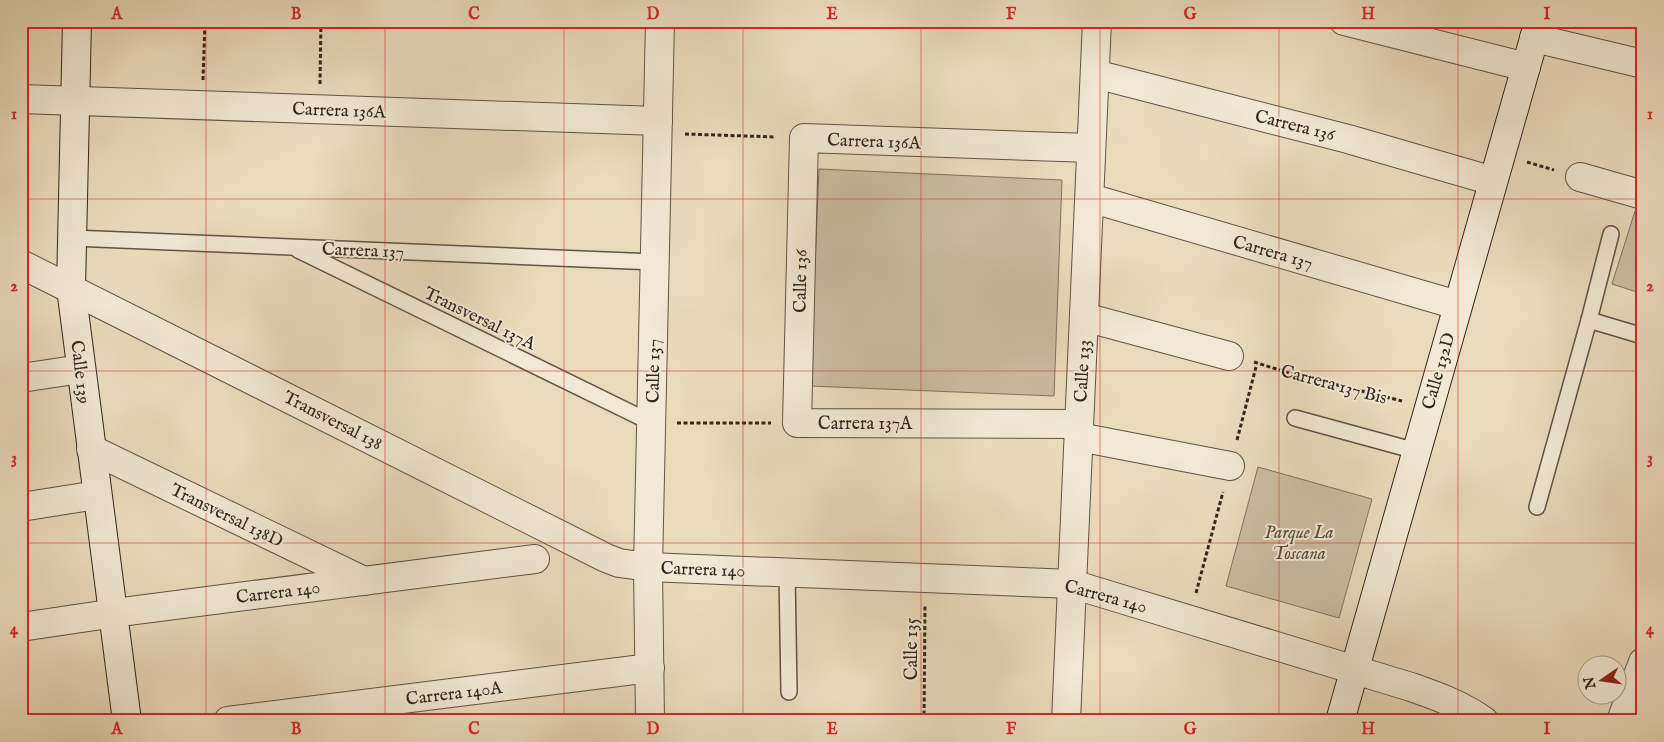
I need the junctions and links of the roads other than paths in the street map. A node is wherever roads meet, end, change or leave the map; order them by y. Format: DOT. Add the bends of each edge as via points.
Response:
graph roads {
  1 [pos="77,21"];
  2 [pos="660,21"];
  3 [pos="1097,21"];
  4 [pos="1344,21"];
  5 [pos="1536,30"];
  6 [pos="1643,64"];
  7 [pos="1526,67"];
  8 [pos="1095,74"];
  9 [pos="21,99"];
  10 [pos="75,101"];
  11 [pos="657,127"];
  12 [pos="804,138"];
  13 [pos="1091,148"];
  14 [pos="1580,177"];
  15 [pos="1493,181"];
  16 [pos="1643,195"];
  17 [pos="1090,198"];
  18 [pos="1611,234"];
  19 [pos="72,238"];
  20 [pos="291,247"];
  21 [pos="655,262"];
  22 [pos="21,264"];
  23 [pos="71,288"];
  24 [pos="1457,305"];
  25 [pos="1084,317"];
  26 [pos="1588,320"];
  27 [pos="1643,336"];
  28 [pos="1229,356"];
  29 [pos="81,369"];
  30 [pos="21,378"];
  31 [pos="1295,418"];
  32 [pos="652,423"];
  33 [pos="796,423"];
  34 [pos="1079,430"];
  35 [pos="91,449"];
  36 [pos="1416,450"];
  37 [pos="1230,466"];
  38 [pos="97,495"];
  39 [pos="21,507"];
  40 [pos="1537,507"];
  41 [pos="534,559"];
  42 [pos="648,567"];
  43 [pos="787,572"];
  44 [pos="364,582"];
  45 [pos="1072,584"];
  46 [pos="113,613"];
  47 [pos="21,627"];
  48 [pos="1643,662"];
  49 [pos="650,668"];
  50 [pos="1354,670"];
  51 [pos="789,692"];
  52 [pos="1638,692"];
  53 [pos="1070,720"];
  54 [pos="127,721"];
  55 [pos="228,721"];
  56 [pos="650,721"];
  57 [pos="1340,721"];
  58 [pos="1484,721"];
  59 [pos="1621,721"];
  1 -- 10 [label="street, Calle 139"];
  2 -- 11 [label="street, Calle 137"];
  3 -- 8 [label="street, Calle 133"];
  4 -- 7 [label="street"];
  5 -- 6 [label="street"];
  5 -- 7 [label="street, Calle 132D"];
  7 -- 15 [label="street, Calle 132D"];
  8 -- 13 [label="street, Calle 133"];
  8 -- 15 [label="street, Carrera 136" via="1348,139"];
  9 -- 10 [label="street, Carrera 136A"];
  10 -- 11 [label="street, Carrera 136A" via="319,109"];
  10 -- 19 [label="street, Calle 139"];
  11 -- 21 [label="street, Calle 137"];
  12 -- 13 [label="street, Carrera 136A"];
  12 -- 33 [label="street, Calle 136"];
  13 -- 17 [label="street, Calle 133"];
  14 -- 16 [label="street"];
  15 -- 24 [label="street, Calle 132D"];
  17 -- 24 [label="street, Carrera 137"];
  17 -- 25 [label="street, Calle 133"];
  18 -- 26 [label="lane"];
  19 -- 20 [label="lane, Carrera 137"];
  19 -- 23 [label="street, Calle 139"];
  20 -- 21 [label="lane, Carrera 137"];
  20 -- 32 [label="lane, Transversal 137A"];
  21 -- 32 [label="street, Calle 137"];
  22 -- 23 [label="street, Transversal 138"];
  23 -- 29 [label="street, Calle 139"];
  23 -- 42 [label="street, Transversal 138" via="606,558"];
  24 -- 36 [label="street, Calle 132D"];
  25 -- 28 [label="street"];
  25 -- 34 [label="street, Calle 133"];
  26 -- 27 [label="lane"];
  26 -- 40 [label="lane"];
  29 -- 30 [label="street"];
  29 -- 35 [label="street, Calle 139"];
  31 -- 36 [label="lane"];
  32 -- 42 [label="street, Calle 137"];
  33 -- 34 [label="street, Carrera 137A"];
  34 -- 37 [label="street, Carrera 137A"];
  34 -- 45 [label="street, Calle 133"];
  35 -- 38 [label="street, Calle 139"];
  35 -- 44 [label="street, Transversal 138D"];
  36 -- 50 [label="street, Calle 132D"];
  38 -- 39 [label="street"];
  38 -- 46 [label="street, Calle 139"];
  41 -- 44 [label="street, Carrera 140"];
  42 -- 43 [label="street, Carrera 140"];
  42 -- 49 [label="street, Calle 137"];
  43 -- 45 [label="street, Carrera 140"];
  43 -- 51 [label="lane"];
  44 -- 46 [label="street, Carrera 140"];
  45 -- 50 [label="street, Carrera 140"];
  45 -- 53 [label="street, Calle 133"];
  46 -- 47 [label="street, Carrera 140"];
  46 -- 54 [label="street, Calle 139"];
  48 -- 52 [label="street"];
  49 -- 55 [label="street, Carrera 140A"];
  49 -- 56 [label="street, Calle 137"];
  50 -- 57 [label="street, Calle 132D"];
  50 -- 58 [label="street, Carrera 140" via="1436,695"];
  52 -- 59 [label="street"];
}
